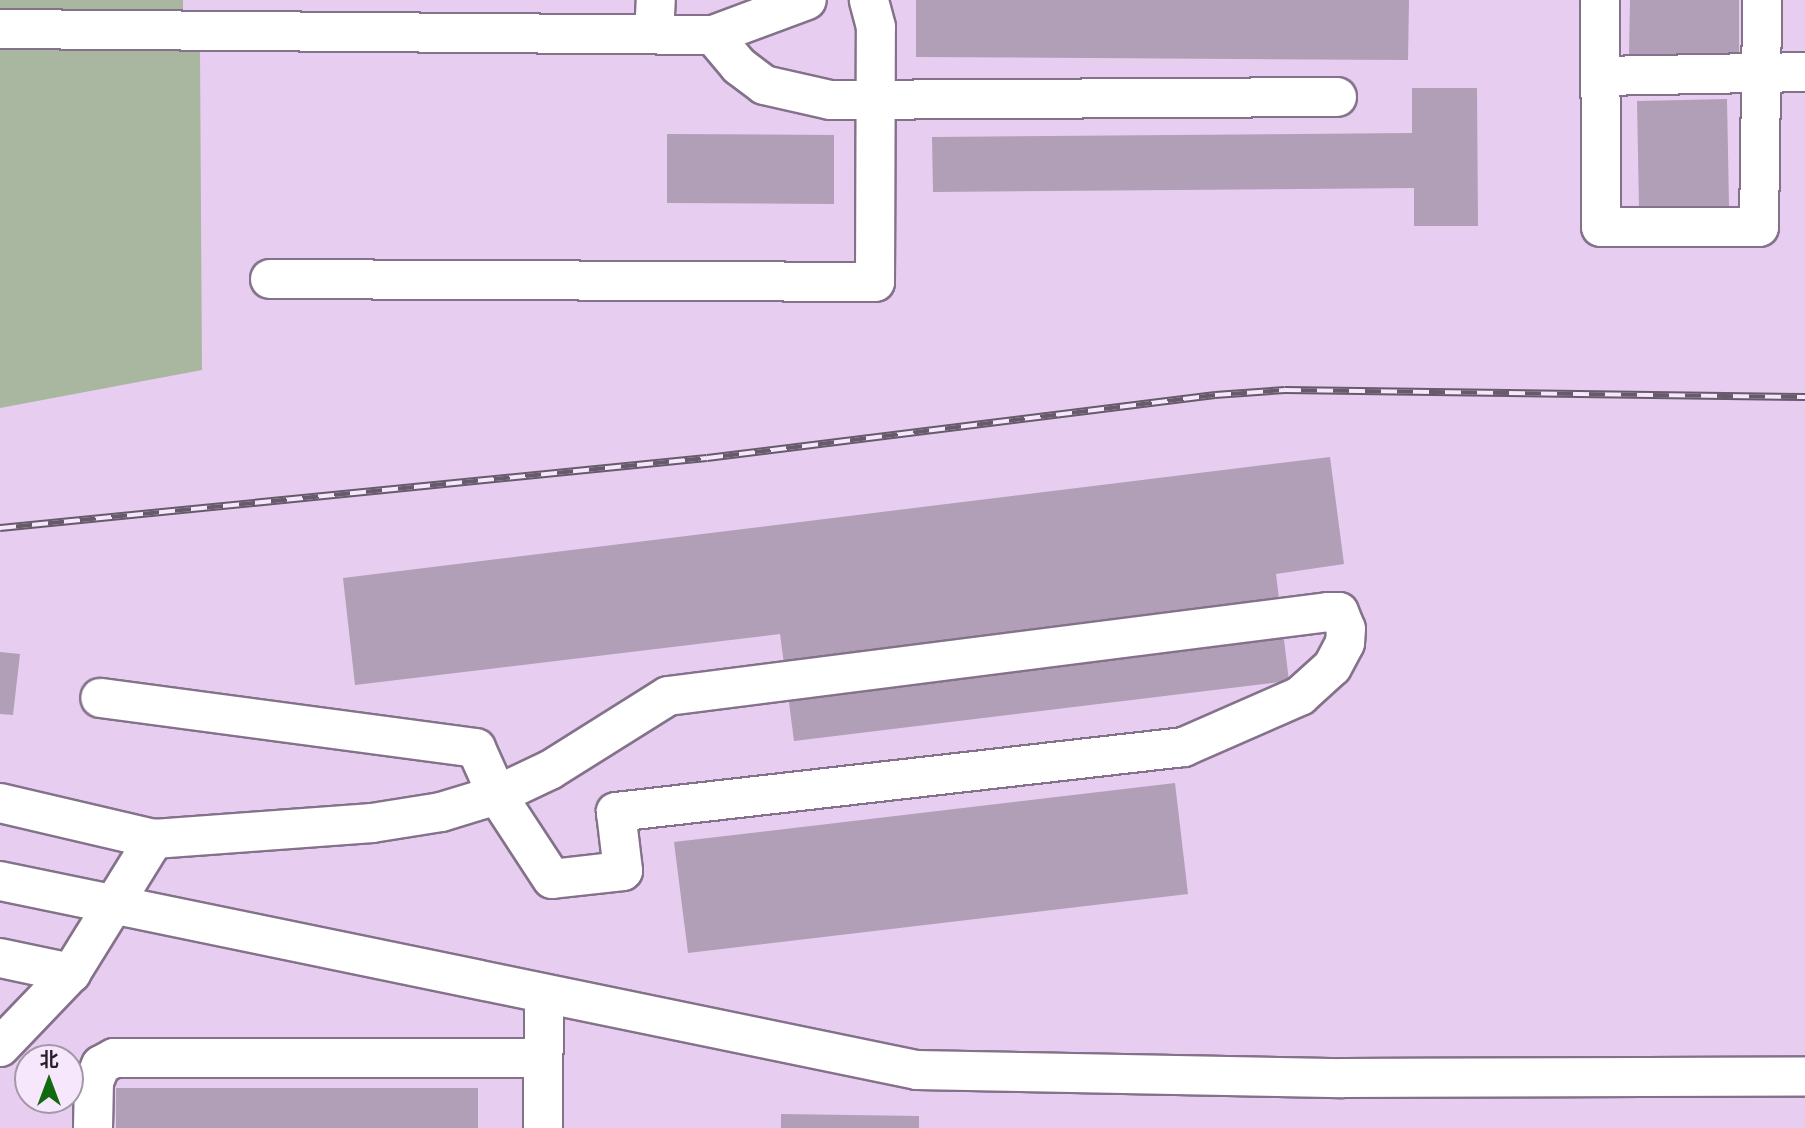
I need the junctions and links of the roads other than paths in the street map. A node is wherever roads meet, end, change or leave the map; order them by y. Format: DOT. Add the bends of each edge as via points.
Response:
graph roads {
  1 [pos="807,0"];
  2 [pos="869,0"];
  3 [pos="1600,0"];
  4 [pos="1762,0"];
  5 [pos="655,17"];
  6 [pos="0,29"];
  7 [pos="713,35"];
  8 [pos="1805,72"];
  9 [pos="1760,75"];
  10 [pos="1601,76"];
  11 [pos="1337,97"];
  12 [pos="877,102"];
  13 [pos="270,279"];
  14 [pos="100,698"];
  15 [pos="497,795"];
  16 [pos="0,803"];
  17 [pos="154,839"];
  18 [pos="0,881"];
  19 [pos="114,907"];
  20 [pos="0,958"];
  21 [pos="71,973"];
  22 [pos="544,995"];
  23 [pos="0,1047"];
  24 [pos="544,1058"];
  25 [pos="1805,1076"];
  26 [pos="93,1128"];
  27 [pos="543,1128"];
  1 -- 7 [label="lane"];
  2 -- 12 [label="lane" via="876,27"];
  3 -- 10 [label="lane"];
  4 -- 9 [label="lane"];
  5 -- 6 [label="lane"];
  5 -- 7 [label="lane"];
  7 -- 12 [label="lane" via="739,66 764,85 796,95"];
  8 -- 9 [label="lane"];
  9 -- 10 [label="lane"];
  9 -- 10 [label="lane" via="1759,227 1601,227"];
  11 -- 12 [label="lane"];
  12 -- 13 [label="lane" via="875,282"];
  14 -- 15 [label="lane" via="476,748"];
  15 -- 15 [label="lane" via="550,770 668,696 1328,611 1339,612 1345,619 1345,643 1317,682 1277,708 1184,747 616,812 623,871 552,878"];
  15 -- 17 [label="lane" via="441,812 372,823"];
  16 -- 17 [label="lane"];
  17 -- 19 [label="lane"];
  18 -- 19 [label="lane"];
  19 -- 21 [label="lane"];
  19 -- 22 [label="lane"];
  20 -- 21 [label="lane"];
  21 -- 23 [label="lane"];
  22 -- 24 [label="lane"];
  22 -- 25 [label="lane" via="918,1070 1343,1078"];
  24 -- 26 [label="lane" via="114,1058 101,1065 94,1082"];
  24 -- 27 [label="lane"];
}
